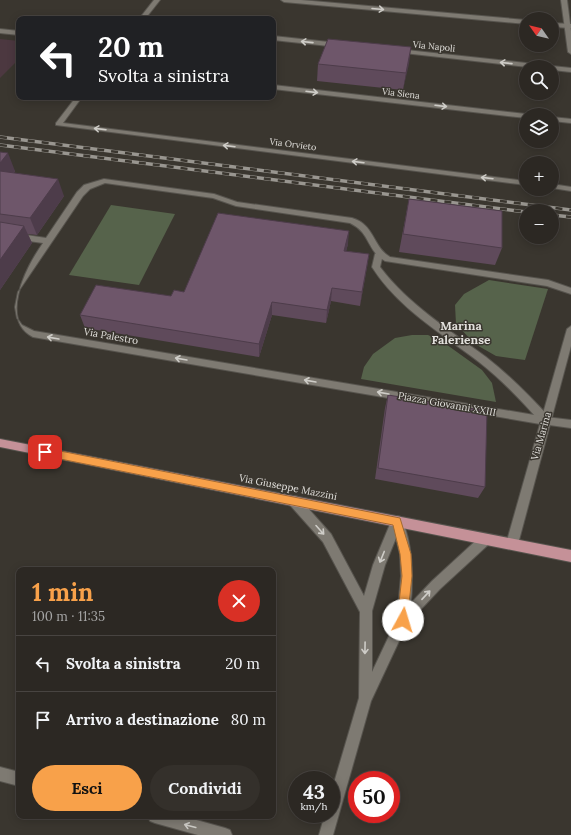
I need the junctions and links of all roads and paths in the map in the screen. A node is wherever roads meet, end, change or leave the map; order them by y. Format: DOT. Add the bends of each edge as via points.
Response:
graph roads {
  1 [pos="157,0"];
  2 [pos="284,0"];
  3 [pos="564,0"];
  4 [pos="144,16"];
  5 [pos="519,21"];
  6 [pos="559,25"];
  7 [pos="569,26"];
  8 [pos="0,31"];
  9 [pos="16,33"];
  10 [pos="276,38"];
  11 [pos="343,46"];
  12 [pos="389,51"];
  13 [pos="571,52"];
  14 [pos="519,64"];
  15 [pos="559,69"];
  16 [pos="571,70"];
  17 [pos="276,87"];
  18 [pos="78,100"];
  19 [pos="519,115"];
  20 [pos="559,120"];
  21 [pos="571,121"];
  22 [pos="519,182"];
  23 [pos="559,187"];
  24 [pos="571,188"];
  25 [pos="0,234"];
  26 [pos="48,241"];
  27 [pos="379,254"];
  28 [pos="571,291"];
  29 [pos="571,329"];
  30 [pos="569,341"];
  31 [pos="348,387"];
  32 [pos="546,420"];
  33 [pos="571,424"];
  34 [pos="0,443"];
  35 [pos="294,501"];
  36 [pos="397,521"];
  37 [pos="486,539"];
  38 [pos="512,544"];
  39 [pos="571,556"];
  40 [pos="366,611"];
  41 [pos="403,620"];
  42 [pos="365,700"];
  43 [pos="0,774"];
  44 [pos="16,778"];
  45 [pos="166,819"];
  46 [pos="225,835"];
  47 [pos="326,835"];
  1 -- 4 [label="street"];
  2 -- 5 [label="street, one-way"];
  3 -- 7 [label="street"];
  6 -- 7 [label="street"];
  7 -- 13 [label="street"];
  8 -- 9 [label="street"];
  11 -- 10 [label="street, one-way"];
  14 -- 12 [label="street, Via Napoli, one-way"];
  15 -- 16 [label="street"];
  17 -- 19 [label="street, Via Siena, one-way"];
  22 -- 18 [label="street, Via Orvieto, one-way" via="58,124"];
  20 -- 21 [label="street"];
  23 -- 24 [label="street"];
  25 -- 26 [label="street"];
  26 -- 27 [label="street" via="80,194 87,187 104,181 214,196 236,204 352,222 363,225"];
  31 -- 26 [label="street, Via Palestro, one-way" via="33,334 19,329 13,322 10,310 14,292"];
  27 -- 28 [label="street" via="396,261 529,280"];
  27 -- 32 [label="street" via="376,267 396,293 414,310 510,382"];
  29 -- 30 [label="street, Via Marina"];
  30 -- 32 [label="street, Via Marina"];
  32 -- 31 [label="street, Piazza Giovanni XXIII, one-way"];
  32 -- 33 [label="street, Piazza Giovanni XXIII"];
  32 -- 38 [label="street, Via Marina"];
  34 -- 35 [label="main road, Via Giuseppe Mazzini"];
  35 -- 36 [label="main road, Via Giuseppe Mazzini"];
  35 -- 40 [label="street, one-way" via="327,538"];
  36 -- 37 [label="main road, Via Giuseppe Mazzini"];
  36 -- 40 [label="street, one-way" via="379,565"];
  36 -- 41 [label="street" via="406,554"];
  37 -- 38 [label="main road, Via Giuseppe Mazzini"];
  41 -- 37 [label="street, one-way" via="436,585"];
  38 -- 39 [label="main road, Via Giuseppe Mazzini"];
  40 -- 42 [label="street, one-way"];
  41 -- 42 [label="street"];
  42 -- 47 [label="street"];
  43 -- 44 [label="street"];
  46 -- 45 [label="street, one-way"];
}
